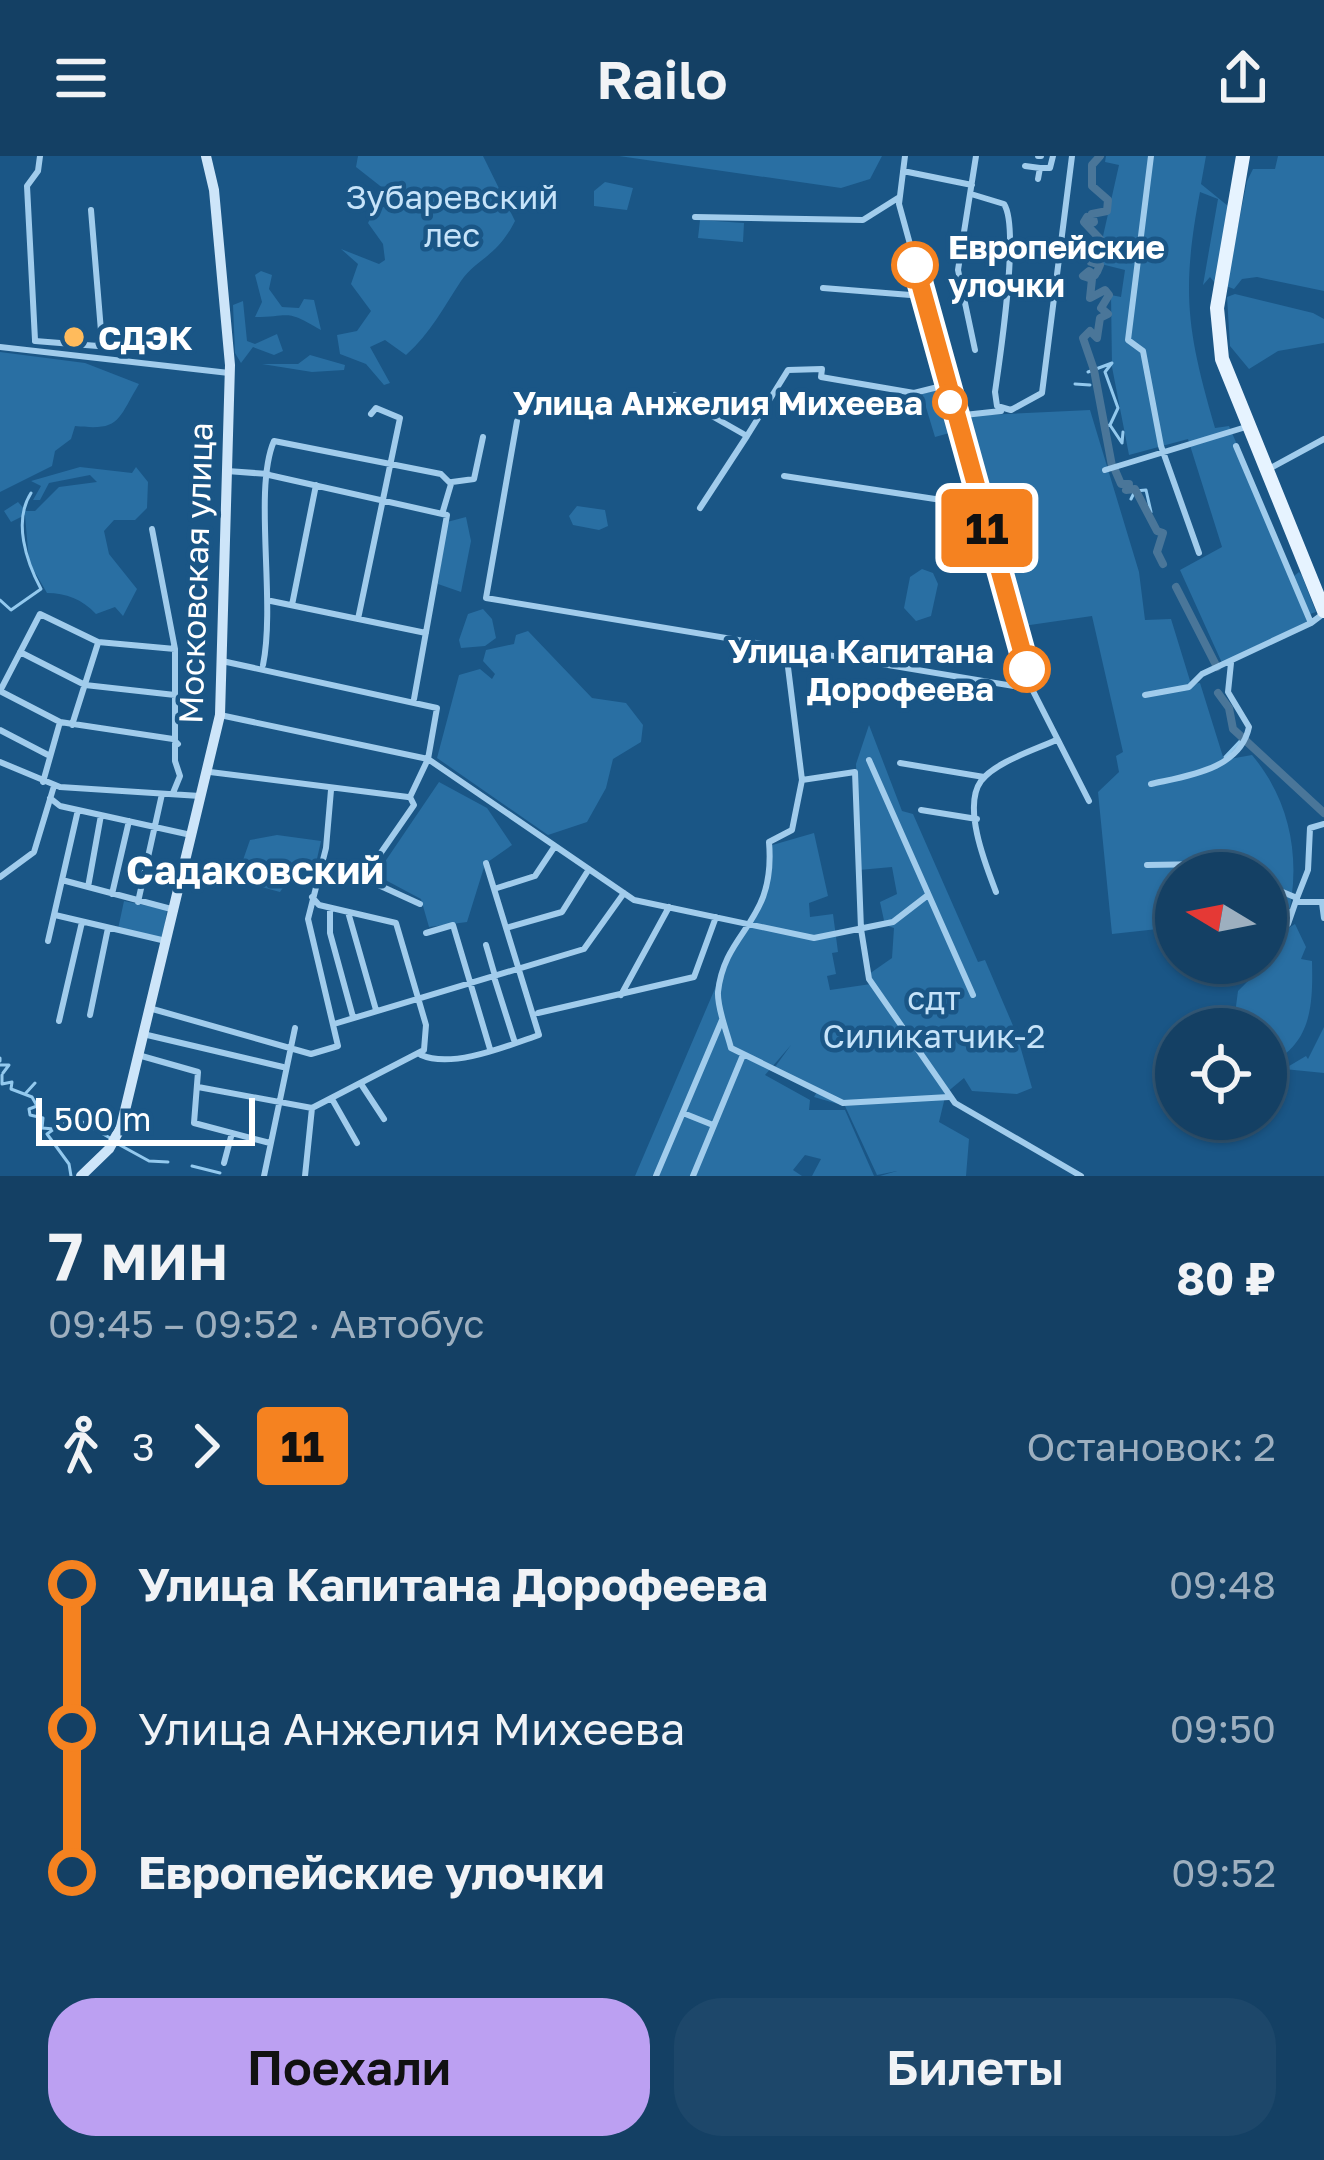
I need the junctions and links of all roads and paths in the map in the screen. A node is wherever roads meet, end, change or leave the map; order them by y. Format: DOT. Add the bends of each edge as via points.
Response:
graph roads {
  1 [pos="40,156"];
  2 [pos="206,156"];
  3 [pos="905,156"];
  4 [pos="963,156"];
  5 [pos="1053,156"];
  6 [pos="1072,156"];
  7 [pos="1151,156"];
  8 [pos="1243,156"];
  9 [pos="975,157"];
  10 [pos="1025,166"];
  11 [pos="1040,168"];
  12 [pos="903,171"];
  13 [pos="1038,179"];
  14 [pos="971,189"];
  15 [pos="898,198"];
  16 [pos="91,210"];
  17 [pos="695,217"];
  18 [pos="823,288"];
  19 [pos="923,296"];
  20 [pos="35,340"];
  21 [pos="0,347"];
  22 [pos="975,350"];
  23 [pos="35,351"];
  24 [pos="230,376"];
  25 [pos="946,385"];
  26 [pos="675,395"];
  27 [pos="1001,411"];
  28 [pos="371,413"];
  29 [pos="955,416"];
  30 [pos="517,422"];
  31 [pos="1246,427"];
  32 [pos="747,436"];
  33 [pos="483,437"];
  34 [pos="1324,439"];
  35 [pos="1236,446"];
  36 [pos="1166,452"];
  37 [pos="391,464"];
  38 [pos="1105,470"];
  39 [pos="227,471"];
  40 [pos="1264,472"];
  41 [pos="268,474"];
  42 [pos="784,476"];
  43 [pos="448,482"];
  44 [pos="316,485"];
  45 [pos="383,499"];
  46 [pos="981,506"];
  47 [pos="700,508"];
  48 [pos="445,513"];
  49 [pos="152,529"];
  50 [pos="1199,553"];
  51 [pos="1307,573"];
  52 [pos="271,601"];
  53 [pos="292,605"];
  54 [pos="1324,612"];
  55 [pos="358,619"];
  56 [pos="1311,622"];
  57 [pos="427,633"];
  58 [pos="98,642"];
  59 [pos="176,649"];
  60 [pos="787,651"];
  61 [pos="20,652"];
  62 [pos="222,661"];
  63 [pos="1232,663"];
  64 [pos="263,666"];
  65 [pos="85,685"];
  66 [pos="1032,689"];
  67 [pos="0,691"];
  68 [pos="176,694"];
  69 [pos="1144,695"];
  70 [pos="414,699"];
  71 [pos="220,716"];
  72 [pos="60,722"];
  73 [pos="72,725"];
  74 [pos="0,730"];
  75 [pos="1057,739"];
  76 [pos="178,744"];
  77 [pos="51,756"];
  78 [pos="428,759"];
  79 [pos="869,760"];
  80 [pos="0,763"];
  81 [pos="900,763"];
  82 [pos="210,772"];
  83 [pos="984,777"];
  84 [pos="802,781"];
  85 [pos="43,782"];
  86 [pos="1151,784"];
  87 [pos="54,786"];
  88 [pos="331,790"];
  89 [pos="162,793"];
  90 [pos="173,794"];
  91 [pos="410,796"];
  92 [pos="204,797"];
  93 [pos="50,798"];
  94 [pos="1089,801"];
  95 [pos="78,810"];
  96 [pos="921,810"];
  97 [pos="101,815"];
  98 [pos="977,819"];
  99 [pos="129,821"];
  100 [pos="1324,824"];
  101 [pos="154,828"];
  102 [pos="194,836"];
  103 [pos="554,846"];
  104 [pos="486,863"];
  105 [pos="1147,866"];
  106 [pos="1155,866"];
  107 [pos="589,869"];
  108 [pos="0,877"];
  109 [pos="363,878"];
  110 [pos="62,880"];
  111 [pos="315,884"];
  112 [pos="88,887"];
  113 [pos="494,889"];
  114 [pos="624,892"];
  115 [pos="996,892"];
  116 [pos="928,895"];
  117 [pos="1287,895"];
  118 [pos="112,896"];
  119 [pos="312,897"];
  120 [pos="1297,900"];
  121 [pos="139,902"];
  122 [pos="1323,903"];
  123 [pos="420,904"];
  124 [pos="669,907"];
  125 [pos="330,908"];
  126 [pos="175,910"];
  127 [pos="348,912"];
  128 [pos="1287,912"];
  129 [pos="1291,913"];
  130 [pos="55,915"];
  131 [pos="716,917"];
  132 [pos="1324,918"];
  133 [pos="82,922"];
  134 [pos="751,924"];
  135 [pos="1287,924"];
  136 [pos="108,928"];
  137 [pos="506,928"];
  138 [pos="861,929"];
  139 [pos="427,933"];
  140 [pos="48,941"];
  141 [pos="166,941"];
  142 [pos="485,945"];
  143 [pos="518,968"];
  144 [pos="494,976"];
  145 [pos="471,983"];
  146 [pos="620,995"];
  147 [pos="973,995"];
  148 [pos="418,999"];
  149 [pos="149,1008"];
  150 [pos="376,1010"];
  151 [pos="538,1013"];
  152 [pos="89,1015"];
  153 [pos="353,1016"];
  154 [pos="723,1016"];
  155 [pos="59,1022"];
  156 [pos="334,1024"];
  157 [pos="295,1028"];
  158 [pos="143,1034"];
  159 [pos="514,1042"];
  160 [pos="288,1048"];
  161 [pos="490,1049"];
  162 [pos="422,1052"];
  163 [pos="138,1054"];
  164 [pos="743,1055"];
  165 [pos="284,1067"];
  166 [pos="361,1084"];
  167 [pos="198,1087"];
  168 [pos="949,1097"];
  169 [pos="332,1099"];
  170 [pos="277,1102"];
  171 [pos="312,1108"];
  172 [pos="683,1113"];
  173 [pos="384,1119"];
  174 [pos="714,1125"];
  175 [pos="232,1133"];
  176 [pos="270,1143"];
  177 [pos="357,1143"];
  178 [pos="224,1163"];
  179 [pos="87,1174"];
  180 [pos="264,1176"];
  181 [pos="305,1176"];
  182 [pos="656,1176"];
  183 [pos="693,1176"];
  184 [pos="1081,1176"];
  1 -- 20 [label="street" via="27,186"];
  2 -- 24 [label="main road, Московская улица"];
  3 -- 12 [label="street"];
  4 -- 9 [label="street"];
  5 -- 11 [label="street" via="1050,168"];
  6 -- 27 [label="street" via="1042,393"];
  7 -- 36 [label="street" via="1128,340 1143,351"];
  8 -- 31 [label="main road" via="1217,328"];
  9 -- 14 [label="street"];
  10 -- 11 [label="street"];
  11 -- 13 [label="street"];
  12 -- 14 [label="street"];
  12 -- 15 [label="street"];
  14 -- 22 [label="street" via="958,269"];
  14 -- 27 [label="street" via="1008,209 1011,258 995,392"];
  15 -- 17 [label="street" via="863,220"];
  15 -- 19 [label="street"];
  16 -- 20 [label="street" via="98,346"];
  18 -- 19 [label="street"];
  19 -- 25 [label="street"];
  20 -- 23 [label="street"];
  21 -- 23 [label="street"];
  23 -- 24 [label="street"];
  24 -- 39 [label="main road, Московская улица"];
  25 -- 29 [label="street"];
  25 -- 32 [label="street" via="914,393 821,377 822,369 788,370"];
  26 -- 32 [label="street"];
  27 -- 29 [label="street"];
  28 -- 37 [label="street" via="400,418"];
  29 -- 46 [label="street"];
  30 -- 60 [label="street" via="486,598"];
  31 -- 36 [label="street"];
  31 -- 40 [label="main road"];
  32 -- 47 [label="street"];
  33 -- 43 [label="street" via="474,479"];
  34 -- 40 [label="street"];
  35 -- 51 [label="street"];
  36 -- 38 [label="street"];
  36 -- 50 [label="street"];
  37 -- 41 [label="street" via="271,444"];
  37 -- 43 [label="street"];
  37 -- 45 [label="street"];
  39 -- 41 [label="street"];
  39 -- 62 [label="main road, Московская улица"];
  40 -- 51 [label="main road"];
  41 -- 44 [label="street"];
  41 -- 52 [label="street"];
  42 -- 46 [label="street"];
  43 -- 48 [label="street"];
  44 -- 45 [label="street"];
  44 -- 53 [label="street"];
  45 -- 48 [label="street"];
  45 -- 55 [label="street"];
  46 -- 66 [label="street"];
  48 -- 57 [label="street"];
  49 -- 59 [label="street"];
  51 -- 54 [label="main road"];
  51 -- 56 [label="street"];
  52 -- 53 [label="street"];
  52 -- 64 [label="street"];
  53 -- 55 [label="street"];
  54 -- 56 [label="street"];
  55 -- 57 [label="street"];
  56 -- 63 [label="street"];
  57 -- 70 [label="street"];
  58 -- 59 [label="street"];
  58 -- 61 [label="street" via="40,614"];
  58 -- 65 [label="street"];
  59 -- 68 [label="street"];
  60 -- 66 [label="street"];
  60 -- 84 [label="street"];
  61 -- 65 [label="street"];
  61 -- 67 [label="street"];
  62 -- 64 [label="street"];
  62 -- 71 [label="main road, Московская улица"];
  63 -- 69 [label="street" via="1189,687"];
  63 -- 86 [label="street" via="1228,692 1249,727 1246,738 1217,767"];
  64 -- 70 [label="street"];
  65 -- 68 [label="street"];
  65 -- 73 [label="street"];
  66 -- 75 [label="street"];
  67 -- 72 [label="street"];
  68 -- 76 [label="street"];
  70 -- 78 [label="street" via="437,707"];
  71 -- 78 [label="street"];
  71 -- 82 [label="main road, Московская улица"];
  72 -- 73 [label="street"];
  72 -- 77 [label="street"];
  73 -- 76 [label="street"];
  74 -- 77 [label="street"];
  75 -- 83 [label="street"];
  75 -- 94 [label="street"];
  76 -- 90 [label="street"];
  77 -- 85 [label="street"];
  78 -- 91 [label="street"];
  78 -- 103 [label="street"];
  79 -- 116 [label="street"];
  80 -- 85 [label="street"];
  81 -- 83 [label="street"];
  82 -- 88 [label="street"];
  82 -- 92 [label="main road, Московская улица"];
  83 -- 98 [label="street"];
  84 -- 134 [label="street" via="796,824 769,842 769,893"];
  84 -- 138 [label="street" via="854,772"];
  85 -- 87 [label="street"];
  87 -- 89 [label="street"];
  87 -- 93 [label="street"];
  88 -- 91 [label="street"];
  88 -- 111 [label="street"];
  89 -- 90 [label="street"];
  89 -- 101 [label="street"];
  90 -- 92 [label="street"];
  91 -- 109 [label="street" via="406,823"];
  92 -- 102 [label="main road, Московская улица"];
  93 -- 95 [label="street"];
  93 -- 108 [label="street" via="34,852"];
  95 -- 97 [label="street"];
  95 -- 110 [label="street"];
  96 -- 98 [label="street"];
  97 -- 99 [label="street"];
  97 -- 112 [label="street"];
  98 -- 115 [label="street"];
  99 -- 101 [label="street"];
  99 -- 118 [label="street"];
  100 -- 120 [label="street" via="1310,828"];
  101 -- 102 [label="street"];
  101 -- 121 [label="street"];
  102 -- 126 [label="main road, Московская улица"];
  103 -- 107 [label="street"];
  103 -- 113 [label="street" via="535,876"];
  104 -- 113 [label="street"];
  105 -- 106 [label="street"];
  107 -- 114 [label="street"];
  107 -- 137 [label="street" via="562,912"];
  109 -- 111 [label="street"];
  109 -- 123 [label="street"];
  110 -- 112 [label="street"];
  110 -- 130 [label="street"];
  111 -- 119 [label="street"];
  112 -- 118 [label="street"];
  113 -- 137 [label="street"];
  114 -- 124 [label="street"];
  114 -- 143 [label="street" via="589,946"];
  116 -- 138 [label="street" via="893,922"];
  116 -- 147 [label="street"];
  117 -- 120 [label="street"];
  118 -- 121 [label="street"];
  119 -- 125 [label="street"];
  119 -- 156 [label="street" via="308,919"];
  120 -- 122 [label="street"];
  120 -- 129 [label="street"];
  121 -- 126 [label="street"];
  122 -- 132 [label="street"];
  124 -- 131 [label="street"];
  124 -- 146 [label="street"];
  125 -- 127 [label="street"];
  125 -- 153 [label="street"];
  126 -- 141 [label="main road, Московская улица"];
  127 -- 148 [label="street" via="396,923"];
  127 -- 150 [label="street"];
  128 -- 129 [label="street"];
  129 -- 135 [label="street"];
  130 -- 133 [label="street"];
  130 -- 140 [label="street"];
  131 -- 134 [label="street"];
  131 -- 146 [label="street" via="694,977"];
  133 -- 136 [label="street"];
  133 -- 155 [label="street"];
  134 -- 138 [label="street" via="814,938"];
  134 -- 154 [label="street" via="730,954 718,994"];
  136 -- 141 [label="street"];
  136 -- 152 [label="street"];
  137 -- 143 [label="street"];
  138 -- 168 [label="street" via="866,972"];
  139 -- 145 [label="street" via="453,925"];
  141 -- 149 [label="main road, Московская улица"];
  142 -- 144 [label="street"];
  143 -- 144 [label="street"];
  143 -- 159 [label="street" via="539,1035"];
  144 -- 145 [label="street"];
  144 -- 159 [label="street"];
  145 -- 148 [label="street"];
  145 -- 161 [label="street"];
  146 -- 151 [label="street"];
  148 -- 150 [label="street"];
  148 -- 162 [label="street" via="428,1042"];
  149 -- 158 [label="main road, Московская улица"];
  149 -- 160 [label="street"];
  150 -- 153 [label="street"];
  153 -- 156 [label="street"];
  154 -- 164 [label="street" via="731,1048"];
  154 -- 172 [label="street"];
  156 -- 160 [label="street" via="338,1046 311,1054"];
  157 -- 160 [label="street"];
  158 -- 163 [label="main road, Московская улица"];
  158 -- 165 [label="street"];
  159 -- 161 [label="street"];
  160 -- 165 [label="street"];
  161 -- 162 [label="street" via="436,1060"];
  162 -- 166 [label="street"];
  163 -- 167 [label="street" via="196,1070"];
  163 -- 179 [label="main road, Московская улица" via="116,1138"];
  164 -- 168 [label="street" via="843,1103"];
  164 -- 174 [label="street"];
  165 -- 170 [label="street"];
  166 -- 169 [label="street"];
  166 -- 173 [label="street"];
  167 -- 170 [label="street"];
  167 -- 175 [label="street" via="197,1124"];
  168 -- 184 [label="street"];
  169 -- 171 [label="street"];
  169 -- 177 [label="street"];
  170 -- 171 [label="street"];
  170 -- 176 [label="street"];
  171 -- 181 [label="street"];
  172 -- 174 [label="street"];
  172 -- 182 [label="street"];
  174 -- 183 [label="street"];
  175 -- 176 [label="street"];
  175 -- 178 [label="street"];
  176 -- 180 [label="street"];
}
